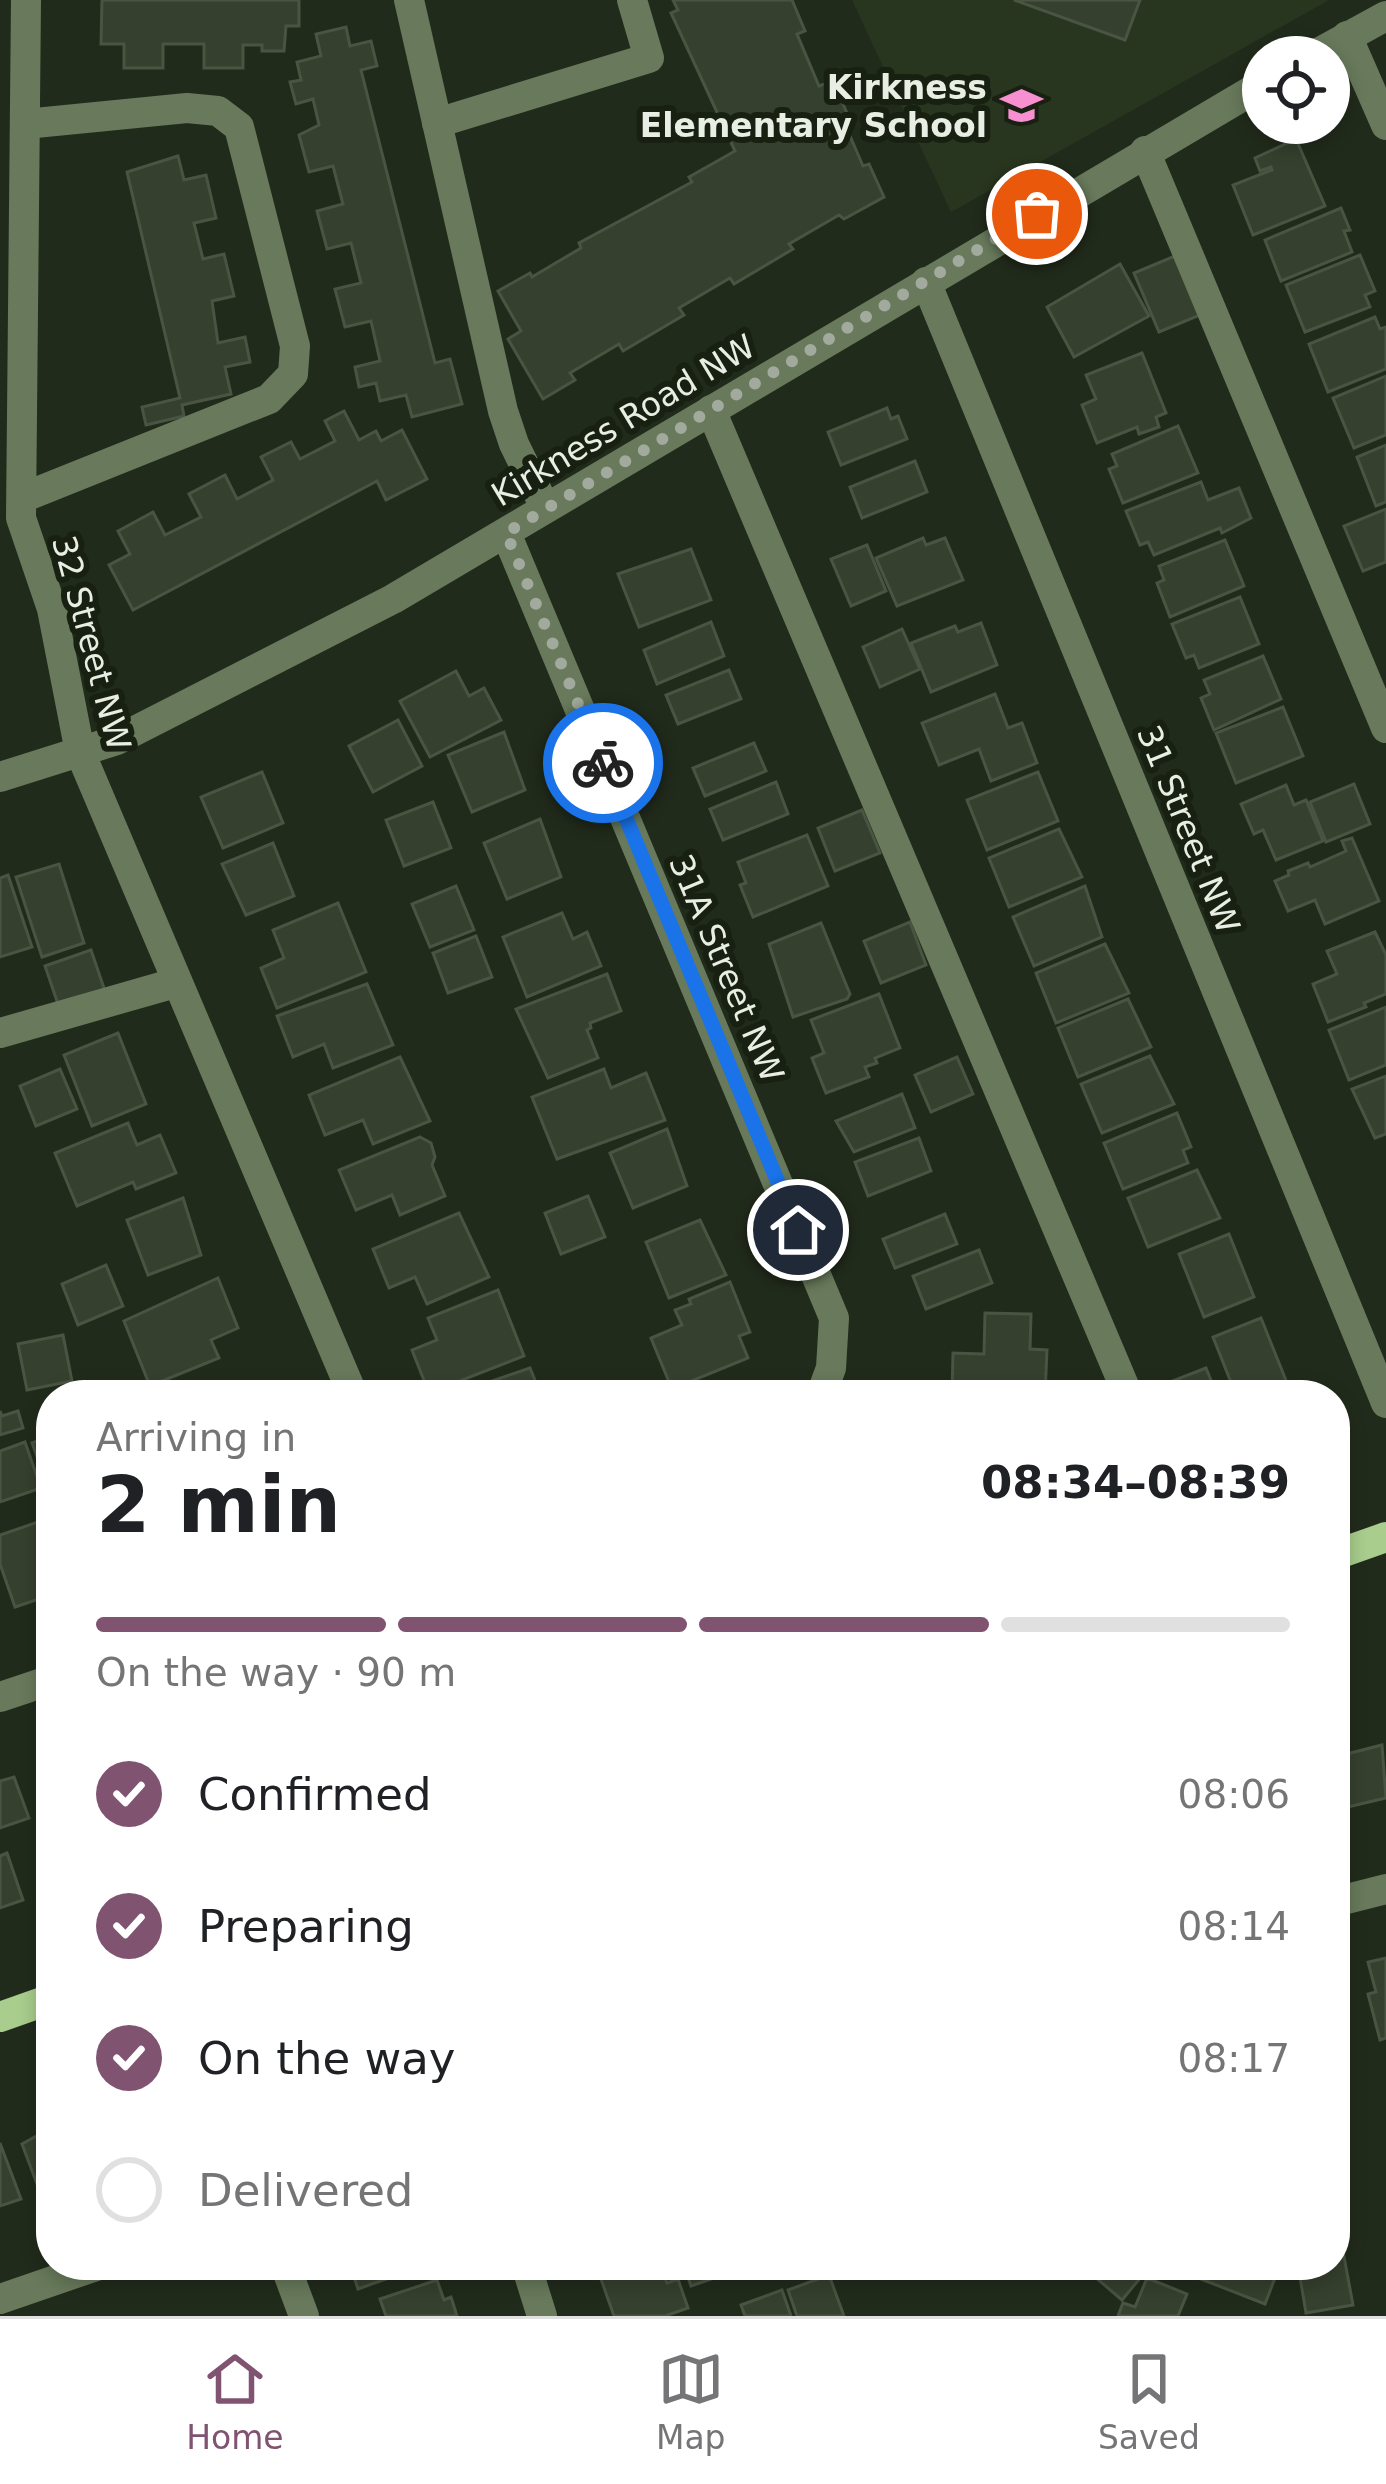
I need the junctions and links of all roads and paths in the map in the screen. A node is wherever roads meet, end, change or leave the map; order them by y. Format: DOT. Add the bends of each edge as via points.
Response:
graph roads {
  1 [pos="26,0"];
  2 [pos="409,0"];
  3 [pos="632,0"];
  4 [pos="1386,16"];
  5 [pos="1348,36"];
  6 [pos="1350,41"];
  7 [pos="1242,96"];
  8 [pos="437,123"];
  9 [pos="25,124"];
  10 [pos="1386,125"];
  11 [pos="1145,151"];
  12 [pos="926,282"];
  13 [pos="710,410"];
  14 [pos="22,498"];
  15 [pos="545,507"];
  16 [pos="506,533"];
  17 [pos="1386,728"];
  18 [pos="80,752"];
  19 [pos="0,777"];
  20 [pos="176,983"];
  21 [pos="0,1034"];
  22 [pos="347,1380"];
  23 [pos="826,1380"];
  24 [pos="1122,1380"];
  25 [pos="1386,1403"];
  26 [pos="1386,1537"];
  27 [pos="1350,1550"];
  28 [pos="36,1685"];
  29 [pos="0,1697"];
  30 [pos="1386,1889"];
  31 [pos="1350,1898"];
  32 [pos="36,2004"];
  33 [pos="0,2017"];
  34 [pos="55,2280"];
  35 [pos="291,2280"];
  36 [pos="531,2280"];
  37 [pos="0,2299"];
  38 [pos="304,2316"];
  39 [pos="542,2316"];
  1 -- 9 [label="street, 32 Street NW"];
  2 -- 8 [label="street"];
  3 -- 8 [label="street" via="649,58"];
  4 -- 5 [label="street"];
  6 -- 10 [label="street"];
  7 -- 11 [label="street, Kirkness Road NW"];
  8 -- 15 [label="street" via="503,411"];
  9 -- 14 [label="street, 32 Street NW"];
  9 -- 14 [label="street" via="187,108 218,111 239,127 295,346 292,374 269,399"];
  11 -- 12 [label="street, Kirkness Road NW"];
  11 -- 17 [label="street"];
  12 -- 13 [label="street, Kirkness Road NW"];
  12 -- 25 [label="street, 31 Street NW"];
  13 -- 15 [label="street, Kirkness Road NW"];
  13 -- 24 [label="street"];
  14 -- 18 [label="street, 32 Street NW"];
  15 -- 16 [label="street, Kirkness Road NW"];
  16 -- 18 [label="street, Kirkness Road NW" via="206,696"];
  16 -- 23 [label="street, 31A Street NW" via="835,1318"];
  18 -- 19 [label="street, Kirkness Road NW"];
  18 -- 20 [label="street, 32 Street NW"];
  20 -- 21 [label="street"];
  20 -- 22 [label="street, 32 Street NW"];
  26 -- 27 [label="main road"];
  28 -- 29 [label="street"];
  30 -- 31 [label="street"];
  32 -- 33 [label="main road"];
  34 -- 37 [label="street"];
  35 -- 38 [label="street"];
  36 -- 39 [label="street"];
}
